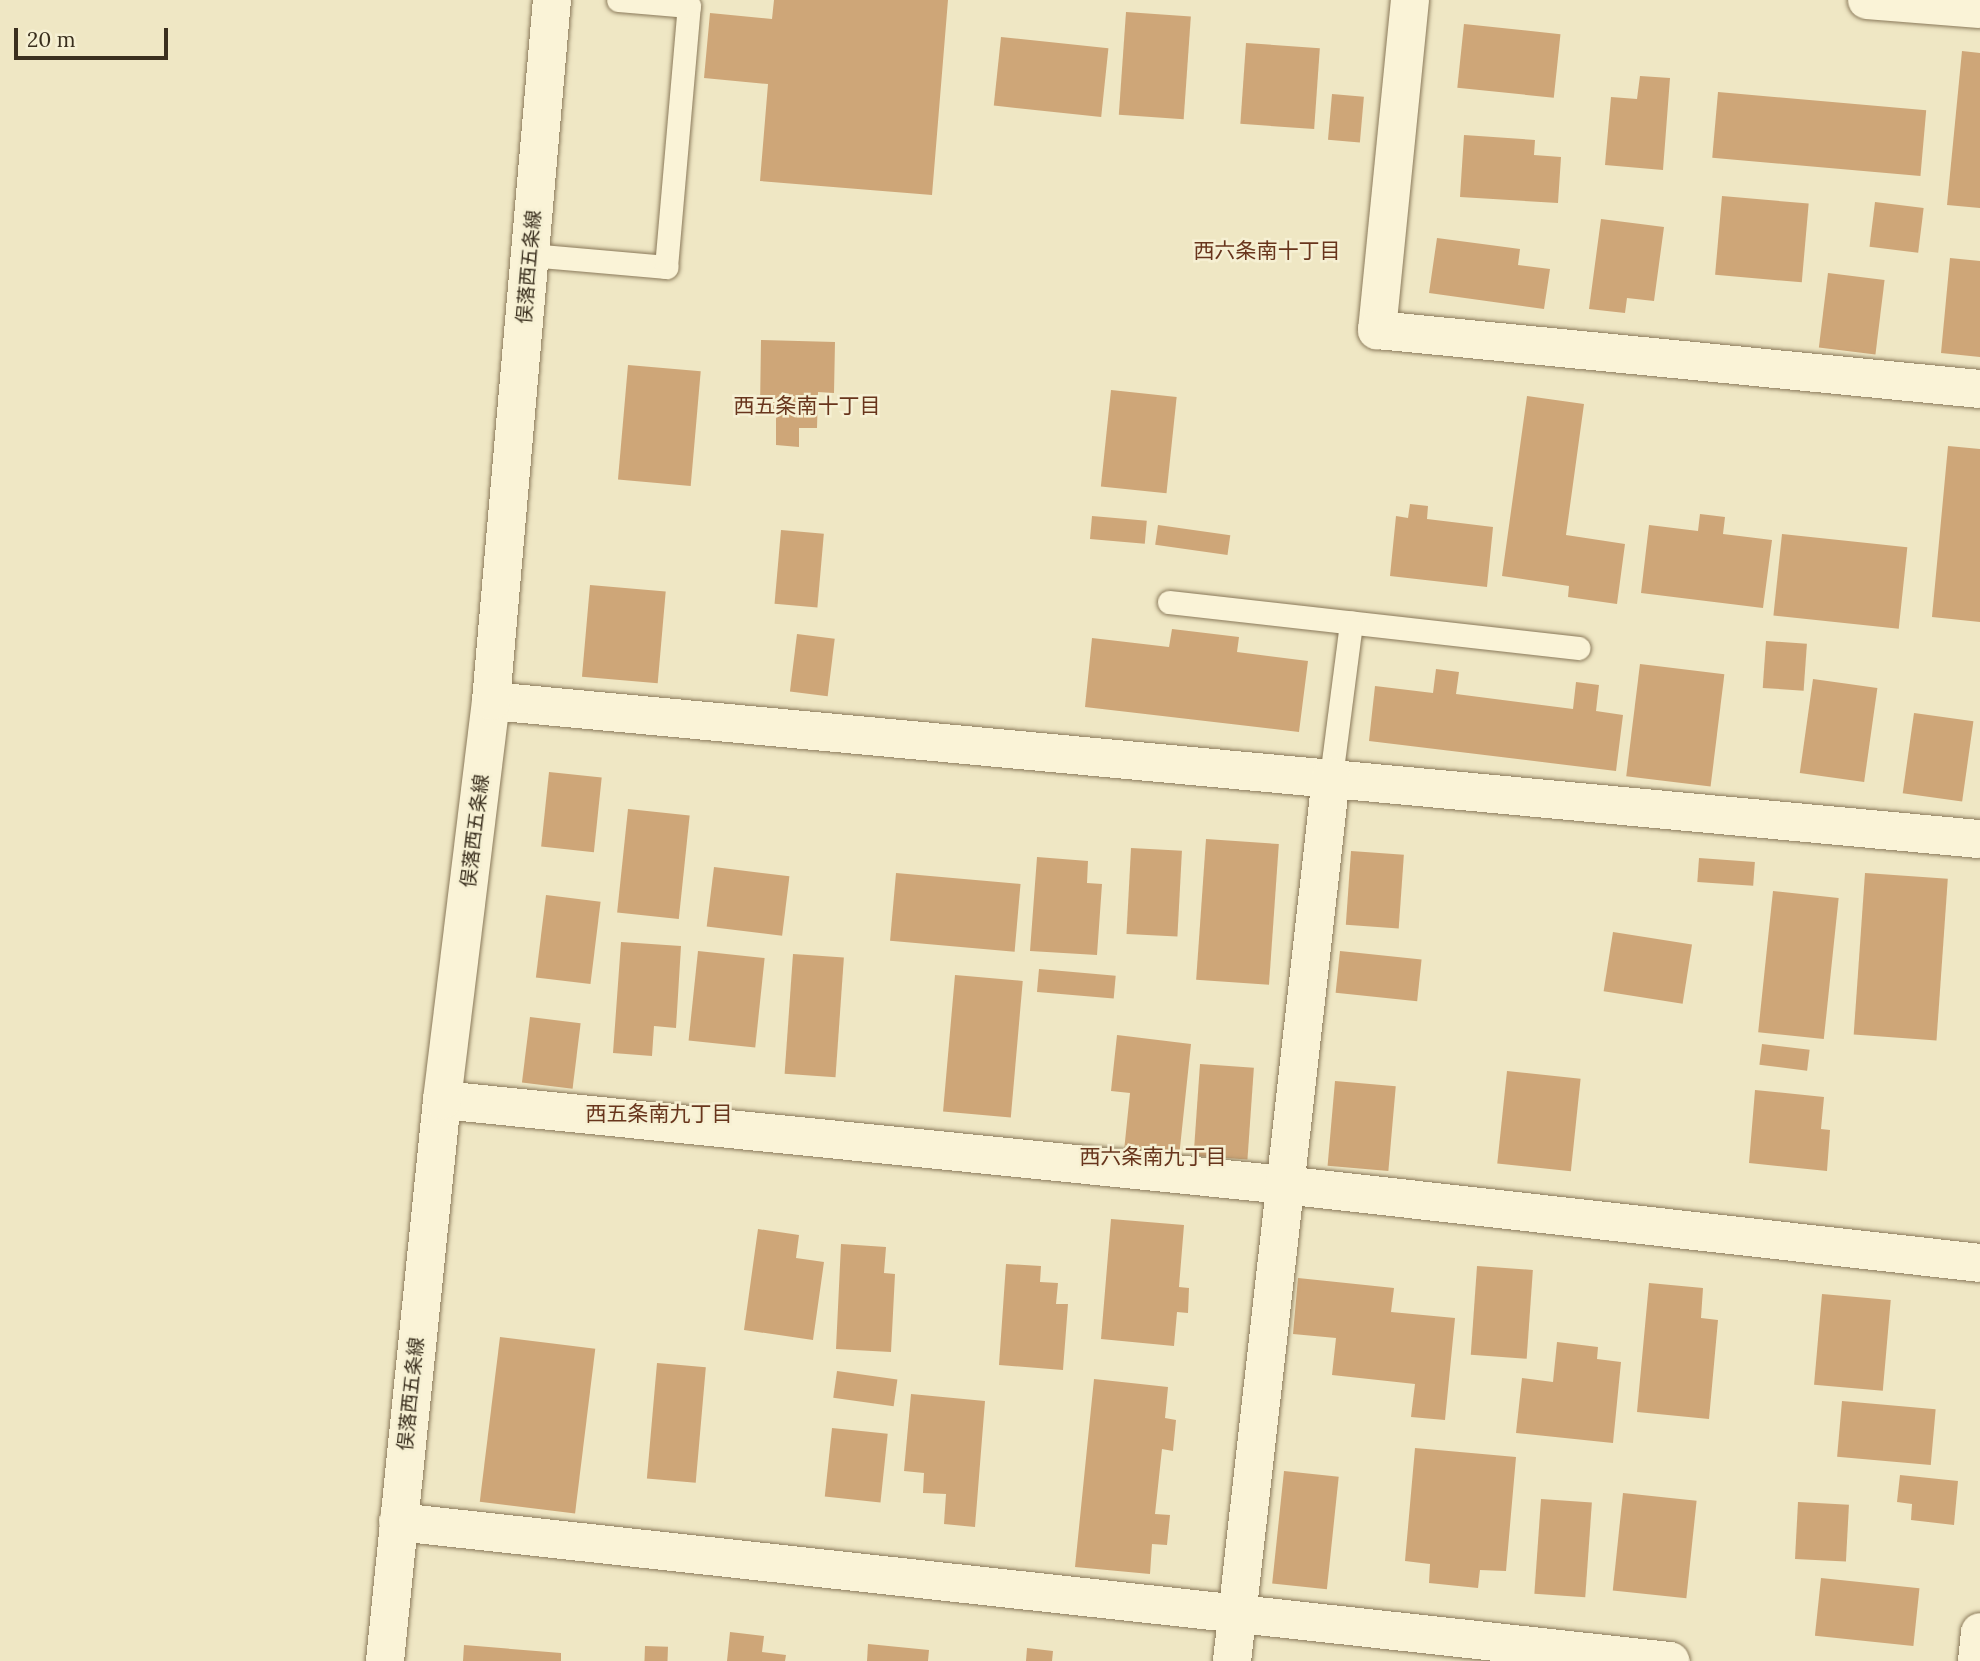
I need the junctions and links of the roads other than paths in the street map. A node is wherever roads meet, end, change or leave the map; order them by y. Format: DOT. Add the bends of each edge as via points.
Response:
graph roads {
  1 [pos="552,0"];
  2 [pos="618,0"];
  3 [pos="1410,0"];
  4 [pos="1867,0"];
  5 [pos="1980,9"];
  6 [pos="530,255"];
  7 [pos="1980,389"];
  8 [pos="1169,602"];
  9 [pos="1351,622"];
  10 [pos="1578,648"];
  11 [pos="491,701"];
  12 [pos="1331,777"];
  13 [pos="1980,839"];
  14 [pos="442,1100"];
  15 [pos="1284,1185"];
  16 [pos="1980,1262"];
  17 [pos="398,1522"];
  18 [pos="1237,1614"];
  19 [pos="1980,1632"];
  20 [pos="385,1661"];
  21 [pos="1232,1661"];
  22 [pos="1670,1661"];
  23 [pos="1977,1661"];
  1 -- 6 [label="street, 俣落西五条線"];
  2 -- 6 [label="lane" via="689,6 666,267"];
  3 -- 7 [label="street" via="1377,330"];
  4 -- 5 [label="street"];
  6 -- 11 [label="street, 俣落西五条線"];
  8 -- 9 [label="lane"];
  9 -- 10 [label="lane"];
  9 -- 12 [label="lane"];
  11 -- 12 [label="street"];
  11 -- 14 [label="street, 俣落西五条線"];
  12 -- 13 [label="street"];
  12 -- 15 [label="street"];
  14 -- 15 [label="street"];
  14 -- 17 [label="street, 俣落西五条線"];
  15 -- 16 [label="street"];
  15 -- 18 [label="street"];
  17 -- 18 [label="street"];
  17 -- 20 [label="street, 俣落西五条線"];
  18 -- 21 [label="street"];
  18 -- 22 [label="street"];
  19 -- 23 [label="street"];
}
